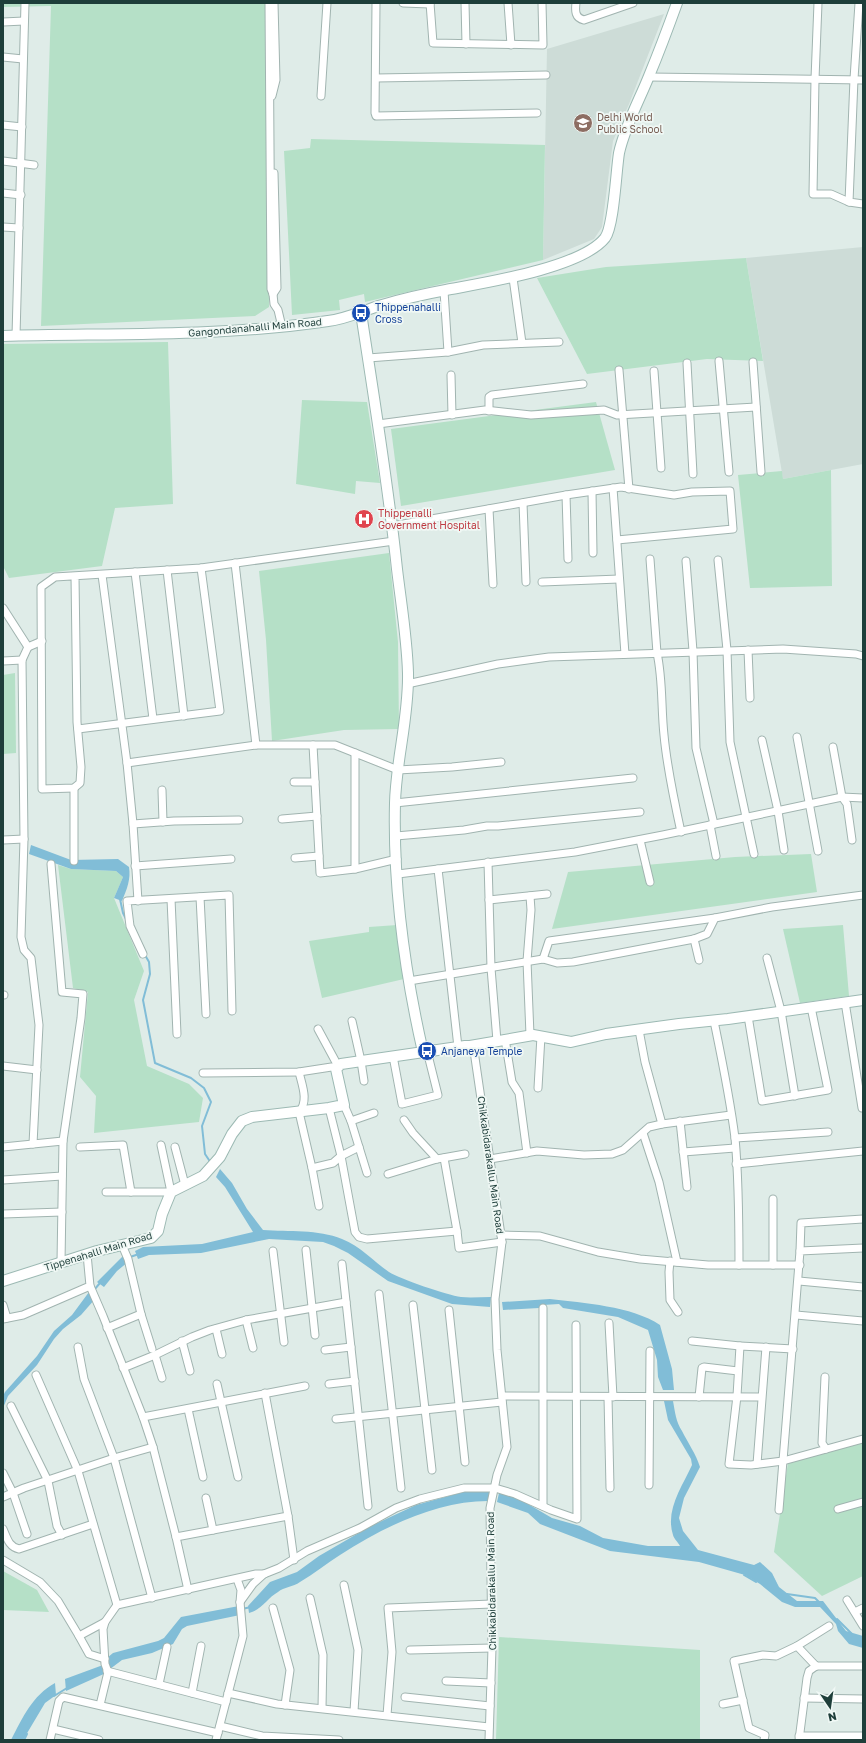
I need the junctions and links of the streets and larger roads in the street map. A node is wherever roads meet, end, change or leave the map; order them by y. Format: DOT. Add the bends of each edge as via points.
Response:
graph roads {
  1 [pos="25,3"];
  2 [pos="269,3"];
  3 [pos="274,3"];
  4 [pos="327,3"];
  5 [pos="376,3"];
  6 [pos="403,3"];
  7 [pos="465,3"];
  8 [pos="508,3"];
  9 [pos="542,3"];
  10 [pos="576,3"];
  11 [pos="633,3"];
  12 [pos="677,3"];
  13 [pos="818,3"];
  14 [pos="859,3"];
  15 [pos="430,4"];
  16 [pos="24,21"];
  17 [pos="3,22"];
  18 [pos="466,44"];
  19 [pos="511,45"];
  20 [pos="3,57"];
  21 [pos="23,59"];
  22 [pos="546,75"];
  23 [pos="649,77"];
  24 [pos="376,78"];
  25 [pos="815,79"];
  26 [pos="854,80"];
  27 [pos="863,80"];
  28 [pos="321,96"];
  29 [pos="537,113"];
  30 [pos="3,125"];
  31 [pos="22,127"];
  32 [pos="3,162"];
  33 [pos="21,163"];
  34 [pos="34,165"];
  35 [pos="3,193"];
  36 [pos="20,195"];
  37 [pos="849,202"];
  38 [pos="863,204"];
  39 [pos="3,226"];
  40 [pos="19,228"];
  41 [pos="513,278"];
  42 [pos="444,291"];
  43 [pos="273,294"];
  44 [pos="361,313"];
  45 [pos="282,327"];
  46 [pos="3,336"];
  47 [pos="16,336"];
  48 [pos="559,342"];
  49 [pos="522,343"];
  50 [pos="448,352"];
  51 [pos="368,358"];
  52 [pos="719,361"];
  53 [pos="753,362"];
  54 [pos="687,363"];
  55 [pos="619,370"];
  56 [pos="654,371"];
  57 [pos="451,375"];
  58 [pos="583,384"];
  59 [pos="756,407"];
  60 [pos="722,408"];
  61 [pos="689,410"];
  62 [pos="489,411"];
  63 [pos="658,412"];
  64 [pos="623,414"];
  65 [pos="452,415"];
  66 [pos="378,424"];
  67 [pos="661,468"];
  68 [pos="729,472"];
  69 [pos="761,472"];
  70 [pos="693,474"];
  71 [pos="612,488"];
  72 [pos="629,489"];
  73 [pos="592,491"];
  74 [pos="566,495"];
  75 [pos="523,503"];
  76 [pos="489,509"];
  77 [pos="392,526"];
  78 [pos="617,540"];
  79 [pos="394,542"];
  80 [pos="594,553"];
  81 [pos="568,559"];
  82 [pos="650,559"];
  83 [pos="718,560"];
  84 [pos="686,561"];
  85 [pos="235,564"];
  86 [pos="201,568"];
  87 [pos="167,570"];
  88 [pos="135,572"];
  89 [pos="102,575"];
  90 [pos="75,576"];
  91 [pos="619,578"];
  92 [pos="526,582"];
  93 [pos="542,582"];
  94 [pos="493,584"];
  95 [pos="3,608"];
  96 [pos="42,641"];
  97 [pos="28,647"];
  98 [pos="727,650"];
  99 [pos="748,650"];
  100 [pos="694,651"];
  101 [pos="657,652"];
  102 [pos="624,654"];
  103 [pos="863,656"];
  104 [pos="22,660"];
  105 [pos="3,661"];
  106 [pos="407,684"];
  107 [pos="750,698"];
  108 [pos="184,716"];
  109 [pos="153,720"];
  110 [pos="120,724"];
  111 [pos="78,729"];
  112 [pos="798,737"];
  113 [pos="762,740"];
  114 [pos="256,746"];
  115 [pos="314,746"];
  116 [pos="832,747"];
  117 [pos="355,752"];
  118 [pos="501,762"];
  119 [pos="126,763"];
  120 [pos="398,770"];
  121 [pos="633,778"];
  122 [pos="294,782"];
  123 [pos="315,782"];
  124 [pos="74,788"];
  125 [pos="162,790"];
  126 [pos="842,797"];
  127 [pos="863,798"];
  128 [pos="395,803"];
  129 [pos="809,804"];
  130 [pos="778,810"];
  131 [pos="640,812"];
  132 [pos="317,816"];
  133 [pos="746,817"];
  134 [pos="282,819"];
  135 [pos="239,820"];
  136 [pos="163,822"];
  137 [pos="133,824"];
  138 [pos="712,825"];
  139 [pos="682,832"];
  140 [pos="396,836"];
  141 [pos="24,839"];
  142 [pos="3,840"];
  143 [pos="640,840"];
  144 [pos="852,840"];
  145 [pos="784,850"];
  146 [pos="818,852"];
  147 [pos="754,854"];
  148 [pos="319,856"];
  149 [pos="716,856"];
  150 [pos="296,858"];
  151 [pos="231,859"];
  152 [pos="397,859"];
  153 [pos="74,860"];
  154 [pos="488,862"];
  155 [pos="51,864"];
  156 [pos="135,866"];
  157 [pos="355,868"];
  158 [pos="438,869"];
  159 [pos="398,874"];
  160 [pos="650,882"];
  161 [pos="547,894"];
  162 [pos="863,895"];
  163 [pos="530,896"];
  164 [pos="200,897"];
  165 [pos="171,899"];
  166 [pos="489,900"];
  167 [pos="138,901"];
  168 [pos="715,918"];
  169 [pos="694,939"];
  170 [pos="143,954"];
  171 [pos="767,958"];
  172 [pos="543,959"];
  173 [pos="699,960"];
  174 [pos="527,961"];
  175 [pos="491,968"];
  176 [pos="450,975"];
  177 [pos="409,981"];
  178 [pos="863,1000"];
  179 [pos="845,1002"];
  180 [pos="811,1007"];
  181 [pos="781,1011"];
  182 [pos="232,1012"];
  183 [pos="206,1014"];
  184 [pos="748,1016"];
  185 [pos="352,1021"];
  186 [pos="714,1021"];
  187 [pos="318,1029"];
  188 [pos="639,1030"];
  189 [pos="177,1034"];
  190 [pos="530,1035"];
  191 [pos="541,1036"];
  192 [pos="501,1040"];
  193 [pos="470,1046"];
  194 [pos="458,1047"];
  195 [pos="425,1052"];
  196 [pos="393,1056"];
  197 [pos="361,1061"];
  198 [pos="3,1066"];
  199 [pos="338,1066"];
  200 [pos="37,1070"];
  201 [pos="299,1072"];
  202 [pos="203,1074"];
  203 [pos="364,1081"];
  204 [pos="538,1088"];
  205 [pos="794,1096"];
  206 [pos="344,1105"];
  207 [pos="329,1108"];
  208 [pos="862,1108"];
  209 [pos="299,1112"];
  210 [pos="374,1113"];
  211 [pos="731,1115"];
  212 [pos="351,1120"];
  213 [pos="404,1120"];
  214 [pos="680,1121"];
  215 [pos="662,1124"];
  216 [pos="828,1132"];
  217 [pos="643,1133"];
  218 [pos="735,1138"];
  219 [pos="63,1141"];
  220 [pos="33,1144"];
  221 [pos="161,1145"];
  222 [pos="3,1147"];
  223 [pos="80,1147"];
  224 [pos="175,1147"];
  225 [pos="359,1148"];
  226 [pos="735,1148"];
  227 [pos="863,1151"];
  228 [pos="683,1152"];
  229 [pos="527,1153"];
  230 [pos="465,1154"];
  231 [pos="341,1156"];
  232 [pos="440,1158"];
  233 [pos="490,1159"];
  234 [pos="736,1164"];
  235 [pos="312,1168"];
  236 [pos="367,1173"];
  237 [pos="388,1174"];
  238 [pos="62,1176"];
  239 [pos="3,1180"];
  240 [pos="185,1185"];
  241 [pos="687,1187"];
  242 [pos="106,1192"];
  243 [pos="131,1192"];
  244 [pos="171,1192"];
  245 [pos="773,1199"];
  246 [pos="318,1206"];
  247 [pos="62,1212"];
  248 [pos="3,1214"];
  249 [pos="863,1219"];
  250 [pos="458,1231"];
  251 [pos="502,1239"];
  252 [pos="863,1248"];
  253 [pos="306,1250"];
  254 [pos="273,1251"];
  255 [pos="800,1251"];
  256 [pos="125,1252"];
  257 [pos="87,1254"];
  258 [pos="61,1262"];
  259 [pos="674,1262"];
  260 [pos="342,1264"];
  261 [pos="739,1265"];
  262 [pos="773,1265"];
  263 [pos="800,1265"];
  264 [pos="3,1281"];
  265 [pos="799,1281"];
  266 [pos="863,1287"];
  267 [pos="91,1289"];
  268 [pos="379,1294"];
  269 [pos="346,1302"];
  270 [pos="3,1305"];
  271 [pos="413,1305"];
  272 [pos="312,1308"];
  273 [pos="543,1308"];
  274 [pos="449,1310"];
  275 [pos="678,1312"];
  276 [pos="280,1313"];
  277 [pos="141,1314"];
  278 [pos="796,1315"];
  279 [pos="5,1318"];
  280 [pos="246,1320"];
  281 [pos="863,1322"];
  282 [pos="609,1323"];
  283 [pos="576,1325"];
  284 [pos="107,1328"];
  285 [pos="216,1329"];
  286 [pos="315,1335"];
  287 [pos="182,1341"];
  288 [pos="692,1341"];
  289 [pos="284,1342"];
  290 [pos="740,1346"];
  291 [pos="78,1347"];
  292 [pos="351,1347"];
  293 [pos="766,1347"];
  294 [pos="253,1348"];
  295 [pos="793,1349"];
  296 [pos="325,1350"];
  297 [pos="650,1351"];
  298 [pos="153,1352"];
  299 [pos="222,1354"];
  300 [pos="123,1368"];
  301 [pos="738,1370"];
  302 [pos="190,1371"];
  303 [pos="36,1375"];
  304 [pos="825,1377"];
  305 [pos="162,1378"];
  306 [pos="355,1381"];
  307 [pos="217,1384"];
  308 [pos="329,1384"];
  309 [pos="305,1386"];
  310 [pos="265,1393"];
  311 [pos="543,1396"];
  312 [pos="736,1396"];
  313 [pos="578,1397"];
  314 [pos="611,1397"];
  315 [pos="650,1397"];
  316 [pos="699,1397"];
  317 [pos="761,1397"];
  318 [pos="502,1399"];
  319 [pos="221,1402"];
  320 [pos="11,1406"];
  321 [pos="459,1406"];
  322 [pos="188,1408"];
  323 [pos="425,1410"];
  324 [pos="392,1413"];
  325 [pos="358,1416"];
  326 [pos="143,1417"];
  327 [pos="336,1419"];
  328 [pos="863,1439"];
  329 [pos="153,1447"];
  330 [pos="826,1449"];
  331 [pos="114,1458"];
  332 [pos="783,1461"];
  333 [pos="465,1462"];
  334 [pos="757,1464"];
  335 [pos="432,1470"];
  336 [pos="78,1471"];
  337 [pos="3,1473"];
  338 [pos="203,1477"];
  339 [pos="238,1477"];
  340 [pos="48,1481"];
  341 [pos="649,1485"];
  342 [pos="401,1488"];
  343 [pos="495,1488"];
  344 [pos="610,1488"];
  345 [pos="13,1493"];
  346 [pos="3,1497"];
  347 [pos="206,1498"];
  348 [pos="863,1502"];
  349 [pos="368,1506"];
  350 [pos="542,1506"];
  351 [pos="838,1509"];
  352 [pos="779,1510"];
  353 [pos="288,1516"];
  354 [pos="93,1524"];
  355 [pos="3,1529"];
  356 [pos="213,1530"];
  357 [pos="27,1534"];
  358 [pos="62,1535"];
  359 [pos="176,1537"];
  360 [pos="3,1560"];
  361 [pos="294,1560"];
  362 [pos="264,1574"];
  363 [pos="237,1579"];
  364 [pos="344,1585"];
  365 [pos="188,1590"];
  366 [pos="152,1598"];
  367 [pos="310,1598"];
  368 [pos="848,1600"];
  369 [pos="240,1602"];
  370 [pos="492,1604"];
  371 [pos="117,1605"];
  372 [pos="273,1608"];
  373 [pos="863,1608"];
  374 [pos="855,1612"];
  375 [pos="105,1622"];
  376 [pos="829,1626"];
  377 [pos="863,1626"];
  378 [pos="79,1636"];
  379 [pos="201,1646"];
  380 [pos="798,1646"];
  381 [pos="166,1648"];
  382 [pos="492,1648"];
  383 [pos="410,1650"];
  384 [pos="106,1666"];
  385 [pos="816,1666"];
  386 [pos="863,1666"];
  387 [pos="446,1681"];
  388 [pos="158,1684"];
  389 [pos="491,1684"];
  390 [pos="192,1693"];
  391 [pos="228,1693"];
  392 [pos="405,1697"];
  393 [pos="804,1698"];
  394 [pos="863,1699"];
  395 [pos="743,1700"];
  396 [pos="226,1702"];
  397 [pos="723,1704"];
  398 [pos="100,1705"];
  399 [pos="285,1705"];
  400 [pos="490,1706"];
  401 [pos="322,1708"];
  402 [pos="354,1711"];
  403 [pos="387,1715"];
  404 [pos="220,1726"];
  405 [pos="490,1727"];
  406 [pos="53,1729"];
  407 [pos="863,1736"];
  408 [pos="217,1737"];
  409 [pos="799,1738"];
  410 [pos="50,1740"];
  411 [pos="99,1740"];
  412 [pos="339,1740"];
  413 [pos="489,1740"];
  414 [pos="764,1740"];
  1 -- 16 [label="street"];
  2 -- 43 [label="street"];
  3 -- 43 [label="street" via="276,80 272,94 277,288"];
  4 -- 28 [label="street"];
  5 -- 24 [label="street"];
  6 -- 15 [label="street"];
  7 -- 18 [label="street"];
  8 -- 19 [label="street"];
  9 -- 19 [label="street" via="543,45"];
  10 -- 11 [label="street" via="575,12 584,20"];
  12 -- 23 [label="street, Gangondanahalli Main Road"];
  13 -- 25 [label="street"];
  14 -- 26 [label="street"];
  15 -- 18 [label="street" via="433,43"];
  16 -- 17 [label="street"];
  16 -- 21 [label="street"];
  18 -- 19 [label="street"];
  20 -- 21 [label="street"];
  21 -- 31 [label="street"];
  22 -- 24 [label="street"];
  23 -- 25 [label="street"];
  23 -- 41 [label="street, Gangondanahalli Main Road" via="623,138 606,237 593,249"];
  24 -- 29 [label="street" via="376,116"];
  25 -- 26 [label="street"];
  25 -- 37 [label="street" via="813,194 831,194"];
  26 -- 27 [label="street"];
  26 -- 37 [label="street"];
  30 -- 31 [label="street"];
  31 -- 33 [label="street"];
  32 -- 33 [label="street"];
  33 -- 34 [label="street"];
  33 -- 36 [label="street"];
  35 -- 36 [label="street"];
  36 -- 40 [label="street"];
  37 -- 38 [label="street"];
  39 -- 40 [label="street"];
  40 -- 47 [label="street"];
  41 -- 42 [label="street, Gangondanahalli Main Road"];
  41 -- 49 [label="street"];
  42 -- 44 [label="street, Gangondanahalli Main Road" via="380,305"];
  42 -- 50 [label="street"];
  43 -- 45 [label="street"];
  44 -- 45 [label="street, Gangondanahalli Main Road" via="332,321"];
  44 -- 51 [label="street"];
  45 -- 47 [label="street, Gangondanahalli Main Road" via="190,333"];
  46 -- 47 [label="street, Gangondanahalli Main Road"];
  48 -- 49 [label="street"];
  49 -- 50 [label="street" via="483,345"];
  50 -- 51 [label="street"];
  51 -- 66 [label="street"];
  52 -- 60 [label="street"];
  53 -- 59 [label="street"];
  54 -- 61 [label="street"];
  55 -- 64 [label="street"];
  56 -- 63 [label="street"];
  57 -- 65 [label="street"];
  58 -- 62 [label="street" via="492,395 489,397"];
  59 -- 60 [label="street"];
  59 -- 69 [label="street"];
  60 -- 61 [label="street"];
  60 -- 68 [label="street"];
  61 -- 63 [label="street"];
  61 -- 70 [label="street"];
  62 -- 64 [label="street" via="531,414 604,410"];
  62 -- 65 [label="street"];
  63 -- 64 [label="street"];
  63 -- 67 [label="street"];
  64 -- 72 [label="street"];
  65 -- 66 [label="street"];
  66 -- 77 [label="street"];
  71 -- 72 [label="street"];
  71 -- 73 [label="street"];
  71 -- 78 [label="street"];
  72 -- 78 [label="street" via="674,495 730,491 734,529"];
  73 -- 74 [label="street"];
  73 -- 80 [label="street"];
  74 -- 75 [label="street"];
  74 -- 81 [label="street"];
  75 -- 76 [label="street"];
  75 -- 92 [label="street"];
  76 -- 77 [label="street"];
  76 -- 94 [label="street"];
  77 -- 79 [label="street"];
  78 -- 91 [label="street"];
  79 -- 85 [label="street"];
  79 -- 106 [label="street" via="405,633"];
  82 -- 101 [label="street"];
  83 -- 98 [label="street"];
  84 -- 100 [label="street"];
  85 -- 86 [label="street"];
  85 -- 114 [label="street"];
  86 -- 87 [label="street"];
  86 -- 108 [label="street" via="220,711"];
  87 -- 88 [label="street"];
  87 -- 108 [label="street"];
  88 -- 89 [label="street"];
  88 -- 109 [label="street"];
  89 -- 90 [label="street"];
  89 -- 110 [label="street"];
  90 -- 96 [label="street" via="55,577 41,587"];
  90 -- 111 [label="street"];
  91 -- 93 [label="street"];
  91 -- 102 [label="street"];
  95 -- 97 [label="street"];
  96 -- 97 [label="street"];
  96 -- 124 [label="street" via="42,789"];
  97 -- 104 [label="street"];
  98 -- 99 [label="street"];
  98 -- 100 [label="street"];
  98 -- 133 [label="street" via="730,742"];
  99 -- 103 [label="street" via="783,649"];
  99 -- 107 [label="street"];
  100 -- 101 [label="street"];
  100 -- 138 [label="street" via="696,748"];
  101 -- 102 [label="street"];
  101 -- 139 [label="street" via="670,779"];
  102 -- 106 [label="street" via="549,657 498,664"];
  104 -- 105 [label="street"];
  104 -- 141 [label="street"];
  106 -- 120 [label="street"];
  108 -- 109 [label="street"];
  109 -- 110 [label="street"];
  110 -- 111 [label="street"];
  110 -- 119 [label="street"];
  111 -- 124 [label="street" via="80,783"];
  112 -- 129 [label="street"];
  113 -- 130 [label="street"];
  114 -- 115 [label="street"];
  114 -- 119 [label="street"];
  115 -- 117 [label="street" via="335,745"];
  115 -- 123 [label="street"];
  116 -- 126 [label="street"];
  117 -- 120 [label="street"];
  117 -- 157 [label="street"];
  118 -- 120 [label="street"];
  119 -- 137 [label="street"];
  120 -- 128 [label="street"];
  121 -- 128 [label="street"];
  122 -- 123 [label="street"];
  123 -- 132 [label="street"];
  124 -- 153 [label="street"];
  125 -- 136 [label="street"];
  126 -- 127 [label="street"];
  126 -- 129 [label="street"];
  126 -- 144 [label="street" via="847,804"];
  128 -- 140 [label="street"];
  129 -- 130 [label="street"];
  129 -- 146 [label="street"];
  130 -- 133 [label="street"];
  130 -- 145 [label="street"];
  131 -- 140 [label="street"];
  132 -- 134 [label="street"];
  132 -- 148 [label="street"];
  133 -- 138 [label="street"];
  133 -- 147 [label="street"];
  135 -- 136 [label="street"];
  136 -- 137 [label="street"];
  137 -- 156 [label="street"];
  138 -- 139 [label="street"];
  138 -- 149 [label="street"];
  139 -- 143 [label="street"];
  140 -- 152 [label="street"];
  141 -- 142 [label="street"];
  141 -- 200 [label="street" via="21,937 24,950 31,958 38,1006"];
  143 -- 154 [label="street" via="575,852"];
  143 -- 160 [label="street"];
  148 -- 150 [label="street"];
  148 -- 157 [label="street" via="320,873"];
  151 -- 156 [label="street"];
  152 -- 157 [label="street"];
  152 -- 159 [label="street"];
  154 -- 158 [label="street"];
  154 -- 166 [label="street"];
  155 -- 219 [label="street" via="62,992 83,994"];
  156 -- 167 [label="street"];
  158 -- 159 [label="street"];
  158 -- 176 [label="street"];
  159 -- 177 [label="street"];
  161 -- 163 [label="street"];
  162 -- 168 [label="street" via="772,907"];
  163 -- 166 [label="street"];
  163 -- 174 [label="street"];
  164 -- 165 [label="street"];
  164 -- 182 [label="street" via="229,895"];
  164 -- 183 [label="street"];
  165 -- 167 [label="street"];
  165 -- 189 [label="street"];
  166 -- 175 [label="street"];
  167 -- 170 [label="street" via="127,901 130,926"];
  168 -- 169 [label="street" via="707,934"];
  168 -- 172 [label="street" via="549,940"];
  169 -- 172 [label="street" via="573,962 557,963"];
  169 -- 173 [label="street"];
  171 -- 181 [label="street"];
  172 -- 174 [label="street"];
  174 -- 175 [label="street"];
  174 -- 190 [label="street"];
  175 -- 176 [label="street"];
  175 -- 192 [label="street"];
  176 -- 177 [label="street"];
  176 -- 194 [label="street"];
  177 -- 195 [label="street" via="413,1009"];
  178 -- 179 [label="street"];
  179 -- 180 [label="street"];
  179 -- 208 [label="street"];
  180 -- 181 [label="street"];
  180 -- 205 [label="street" via="828,1090"];
  181 -- 184 [label="street"];
  181 -- 205 [label="street"];
  184 -- 186 [label="street"];
  184 -- 205 [label="street" via="762,1102"];
  185 -- 197 [label="street"];
  186 -- 188 [label="street"];
  186 -- 211 [label="street"];
  187 -- 199 [label="street"];
  188 -- 191 [label="street" via="571,1042"];
  188 -- 215 [label="street"];
  190 -- 191 [label="street"];
  190 -- 192 [label="street"];
  191 -- 204 [label="street"];
  192 -- 193 [label="street"];
  192 -- 229 [label="street" via="512,1082 519,1093"];
  193 -- 194 [label="street"];
  193 -- 233 [label="street, Chikkabidarakallu Main Road" via="474,1051"];
  194 -- 195 [label="street"];
  195 -- 196 [label="street"];
  195 -- 196 [label="street" via="438,1095 402,1104"];
  196 -- 197 [label="street"];
  197 -- 199 [label="street"];
  197 -- 203 [label="street"];
  198 -- 200 [label="street"];
  199 -- 201 [label="street"];
  199 -- 206 [label="street" via="336,1072"];
  200 -- 220 [label="street"];
  201 -- 202 [label="street"];
  201 -- 209 [label="street" via="305,1098 304,1107"];
  206 -- 207 [label="street"];
  206 -- 212 [label="street"];
  207 -- 209 [label="street"];
  207 -- 231 [label="street"];
  209 -- 235 [label="street"];
  209 -- 240 [label="street" via="252,1117 242,1121 220,1157 203,1176"];
  210 -- 212 [label="street"];
  211 -- 214 [label="street"];
  211 -- 218 [label="street"];
  212 -- 225 [label="street"];
  213 -- 232 [label="street" via="413,1133"];
  214 -- 215 [label="street"];
  214 -- 228 [label="street"];
  215 -- 217 [label="street" via="649,1127"];
  216 -- 218 [label="street"];
  217 -- 229 [label="street" via="623,1150 612,1154 584,1155 537,1151"];
  217 -- 259 [label="street" via="658,1182"];
  218 -- 226 [label="street"];
  219 -- 220 [label="street"];
  219 -- 238 [label="street"];
  220 -- 222 [label="street"];
  221 -- 244 [label="street"];
  223 -- 243 [label="street" via="124,1145"];
  224 -- 240 [label="street"];
  225 -- 231 [label="street"];
  225 -- 236 [label="street"];
  226 -- 228 [label="street"];
  226 -- 234 [label="street"];
  227 -- 234 [label="street"];
  228 -- 241 [label="street"];
  229 -- 233 [label="street"];
  230 -- 232 [label="street"];
  231 -- 235 [label="street" via="333,1163"];
  231 -- 250 [label="street" via="355,1232 359,1237 367,1240"];
  232 -- 237 [label="street"];
  232 -- 250 [label="street"];
  233 -- 251 [label="street, Chikkabidarakallu Main Road"];
  234 -- 261 [label="street"];
  235 -- 246 [label="street"];
  238 -- 239 [label="street"];
  238 -- 247 [label="street"];
  240 -- 244 [label="street"];
  242 -- 243 [label="street"];
  243 -- 244 [label="street"];
  244 -- 256 [label="street, Tippenahalli Main Road" via="156,1234"];
  245 -- 262 [label="street"];
  247 -- 248 [label="street"];
  247 -- 258 [label="street"];
  249 -- 255 [label="street" via="801,1224"];
  250 -- 251 [label="street" via="459,1248"];
  251 -- 259 [label="street" via="540,1236 598,1252"];
  251 -- 318 [label="street, Chikkabidarakallu Main Road" via="495,1302"];
  252 -- 255 [label="street"];
  253 -- 272 [label="street"];
  254 -- 276 [label="street"];
  255 -- 263 [label="street"];
  256 -- 257 [label="street, Tippenahalli Main Road"];
  256 -- 277 [label="street"];
  257 -- 258 [label="street, Tippenahalli Main Road"];
  257 -- 267 [label="street"];
  258 -- 264 [label="street, Tippenahalli Main Road"];
  259 -- 261 [label="street"];
  259 -- 275 [label="street" via="669,1272 670,1300"];
  260 -- 269 [label="street"];
  261 -- 262 [label="street"];
  262 -- 263 [label="street"];
  263 -- 265 [label="street"];
  265 -- 266 [label="street"];
  265 -- 278 [label="street"];
  267 -- 279 [label="street" via="23,1315"];
  267 -- 284 [label="street"];
  268 -- 324 [label="street"];
  269 -- 272 [label="street"];
  269 -- 292 [label="street"];
  270 -- 279 [label="street"];
  271 -- 323 [label="street"];
  272 -- 276 [label="street"];
  272 -- 286 [label="street"];
  273 -- 311 [label="street"];
  274 -- 321 [label="street"];
  276 -- 280 [label="street"];
  276 -- 289 [label="street"];
  277 -- 284 [label="street"];
  277 -- 298 [label="street"];
  278 -- 281 [label="street"];
  278 -- 295 [label="street"];
  280 -- 285 [label="street"];
  280 -- 294 [label="street"];
  282 -- 314 [label="street"];
  283 -- 313 [label="street"];
  284 -- 300 [label="street"];
  285 -- 287 [label="street"];
  285 -- 299 [label="street"];
  287 -- 298 [label="street"];
  287 -- 302 [label="street"];
  288 -- 290 [label="street"];
  290 -- 293 [label="street"];
  290 -- 301 [label="street"];
  291 -- 331 [label="street" via="84,1379"];
  292 -- 296 [label="street"];
  292 -- 306 [label="street"];
  293 -- 295 [label="street"];
  293 -- 317 [label="street"];
  295 -- 332 [label="street"];
  297 -- 315 [label="street"];
  298 -- 300 [label="street"];
  298 -- 305 [label="street"];
  300 -- 326 [label="street"];
  301 -- 312 [label="street"];
  301 -- 316 [label="street" via="702,1368"];
  303 -- 336 [label="street"];
  304 -- 330 [label="street" via="822,1443"];
  306 -- 308 [label="street"];
  306 -- 325 [label="street"];
  307 -- 319 [label="street"];
  309 -- 310 [label="street"];
  310 -- 319 [label="street"];
  310 -- 353 [label="street"];
  311 -- 313 [label="street"];
  311 -- 318 [label="street"];
  311 -- 350 [label="street"];
  312 -- 316 [label="street"];
  312 -- 317 [label="street"];
  312 -- 334 [label="street" via="729,1464"];
  313 -- 314 [label="street"];
  313 -- 350 [label="street" via="577,1519"];
  314 -- 315 [label="street"];
  314 -- 344 [label="street"];
  315 -- 316 [label="street"];
  315 -- 341 [label="street"];
  317 -- 334 [label="street"];
  318 -- 321 [label="street"];
  318 -- 343 [label="street, Chikkabidarakallu Main Road" via="507,1447"];
  319 -- 322 [label="street"];
  319 -- 339 [label="street"];
  320 -- 340 [label="street"];
  321 -- 323 [label="street"];
  321 -- 333 [label="street"];
  322 -- 326 [label="street"];
  322 -- 338 [label="street"];
  323 -- 324 [label="street"];
  323 -- 335 [label="street"];
  324 -- 325 [label="street"];
  324 -- 342 [label="street"];
  325 -- 327 [label="street"];
  325 -- 349 [label="street"];
  326 -- 329 [label="street"];
  328 -- 330 [label="street"];
  329 -- 331 [label="street"];
  329 -- 359 [label="street"];
  330 -- 332 [label="street"];
  331 -- 336 [label="street"];
  331 -- 366 [label="street"];
  332 -- 334 [label="street"];
  332 -- 352 [label="street"];
  336 -- 340 [label="street"];
  336 -- 354 [label="street"];
  337 -- 345 [label="street"];
  340 -- 345 [label="street"];
  340 -- 358 [label="street" via="56,1520"];
  343 -- 350 [label="street"];
  343 -- 361 [label="street" via="464,1488 420,1499 307,1551"];
  343 -- 370 [label="street, Chikkabidarakallu Main Road" via="492,1502"];
  345 -- 346 [label="street"];
  345 -- 357 [label="street"];
  347 -- 356 [label="street"];
  348 -- 351 [label="street"];
  353 -- 356 [label="street"];
  353 -- 361 [label="street"];
  354 -- 358 [label="street"];
  354 -- 371 [label="street"];
  355 -- 358 [label="street" via="10,1544 19,1549"];
  356 -- 359 [label="street"];
  359 -- 365 [label="street"];
  360 -- 378 [label="street" via="40,1582 58,1601"];
  361 -- 362 [label="street"];
  362 -- 363 [label="street"];
  362 -- 369 [label="street"];
  363 -- 365 [label="street"];
  363 -- 369 [label="street" via="241,1590"];
  364 -- 402 [label="street" via="358,1650"];
  365 -- 366 [label="street"];
  366 -- 371 [label="street"];
  367 -- 401 [label="street" via="324,1655"];
  368 -- 374 [label="street"];
  369 -- 391 [label="street" via="243,1636"];
  370 -- 382 [label="street, Chikkabidarakallu Main Road"];
  370 -- 403 [label="street" via="388,1608 392,1652"];
  371 -- 375 [label="street"];
  372 -- 399 [label="street" via="290,1670"];
  373 -- 374 [label="street"];
  374 -- 377 [label="street"];
  375 -- 378 [label="street"];
  375 -- 384 [label="street" via="103,1629"];
  376 -- 380 [label="street"];
  378 -- 384 [label="street" via="89,1654"];
  379 -- 390 [label="street"];
  380 -- 385 [label="street"];
  380 -- 395 [label="street" via="776,1656 763,1655 734,1661"];
  381 -- 388 [label="street"];
  382 -- 383 [label="street"];
  382 -- 389 [label="street, Chikkabidarakallu Main Road"];
  384 -- 388 [label="street"];
  384 -- 398 [label="street"];
  385 -- 386 [label="street"];
  385 -- 393 [label="street" via="809,1671"];
  387 -- 389 [label="street"];
  388 -- 390 [label="street"];
  389 -- 400 [label="street, Chikkabidarakallu Main Road"];
  390 -- 396 [label="street"];
  391 -- 396 [label="street"];
  391 -- 399 [label="street"];
  392 -- 400 [label="street"];
  393 -- 394 [label="street"];
  393 -- 409 [label="street"];
  395 -- 397 [label="street"];
  395 -- 414 [label="street" via="749,1728 765,1735"];
  396 -- 404 [label="street"];
  398 -- 406 [label="street" via="63,1697 59,1701"];
  398 -- 408 [label="street"];
  399 -- 401 [label="street"];
  400 -- 405 [label="street, Chikkabidarakallu Main Road"];
  401 -- 402 [label="street"];
  402 -- 403 [label="street"];
  403 -- 405 [label="street"];
  404 -- 408 [label="street"];
  404 -- 412 [label="street" via="262,1736"];
  405 -- 413 [label="street, Chikkabidarakallu Main Road"];
  406 -- 410 [label="street"];
  406 -- 411 [label="street"];
  407 -- 409 [label="street"];
}
